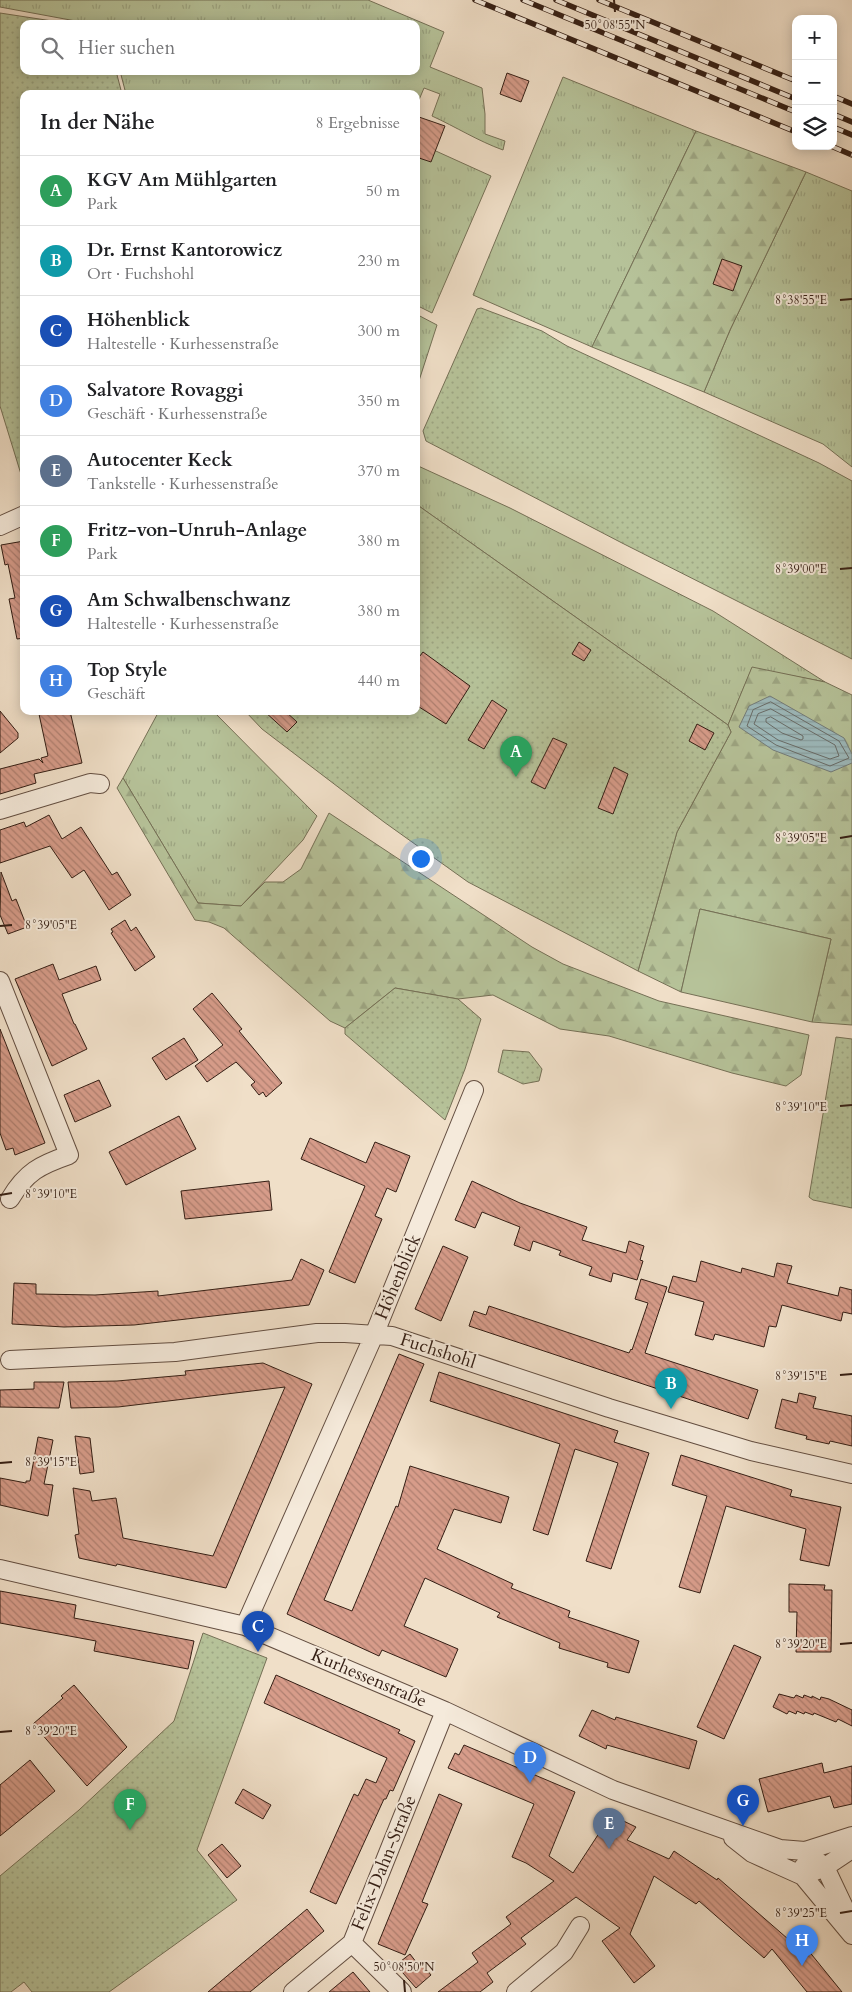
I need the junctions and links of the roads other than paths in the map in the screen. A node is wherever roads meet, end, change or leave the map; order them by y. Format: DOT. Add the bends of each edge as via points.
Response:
graph roads {
  1 [pos="20,518"];
  2 [pos="0,526"];
  3 [pos="100,784"];
  4 [pos="0,810"];
  5 [pos="0,981"];
  6 [pos="474,1090"];
  7 [pos="10,1199"];
  8 [pos="374,1335"];
  9 [pos="10,1360"];
  10 [pos="852,1474"];
  11 [pos="0,1568"];
  12 [pos="245,1626"];
  13 [pos="445,1711"];
  14 [pos="723,1830"];
  15 [pos="852,1836"];
  16 [pos="852,1848"];
  17 [pos="805,1851"];
  18 [pos="825,1867"];
  19 [pos="803,1876"];
  20 [pos="852,1924"];
  21 [pos="580,1926"];
  22 [pos="852,1936"];
  23 [pos="352,1943"];
  24 [pos="293,1992"];
  25 [pos="402,1992"];
  26 [pos="516,1992"];
  1 -- 2 [label="street"];
  3 -- 4 [label="street" via="90,783"];
  5 -- 7 [label="street" via="69,1155 44,1164 20,1182"];
  6 -- 8 [label="street, Höhenblick"];
  8 -- 9 [label="street, Fuchshohl" via="317,1333 175,1352"];
  8 -- 10 [label="street, Fuchshohl" via="392,1336 751,1452"];
  8 -- 12 [label="street, Höhenblick"];
  11 -- 12 [label="street, Kurhessenstraße"];
  12 -- 13 [label="street, Kurhessenstraße"];
  13 -- 14 [label="street, Kurhessenstraße" via="613,1790"];
  13 -- 23 [label="street, Felix-Dahn-Straße"];
  14 -- 17 [label="street, Kurhessenstraße" via="780,1849"];
  14 -- 19 [label="street, Kurhessenstraße" via="752,1853"];
  15 -- 17 [label="street, Kurhessenstraße"];
  16 -- 18 [label="street"];
  17 -- 18 [label="street"];
  17 -- 19 [label="street"];
  18 -- 19 [label="street"];
  18 -- 20 [label="street"];
  19 -- 22 [label="street"];
  21 -- 26 [label="street" via="564,1952"];
  23 -- 24 [label="street, Felix-Dahn-Straße"];
  23 -- 25 [label="street"];
}
